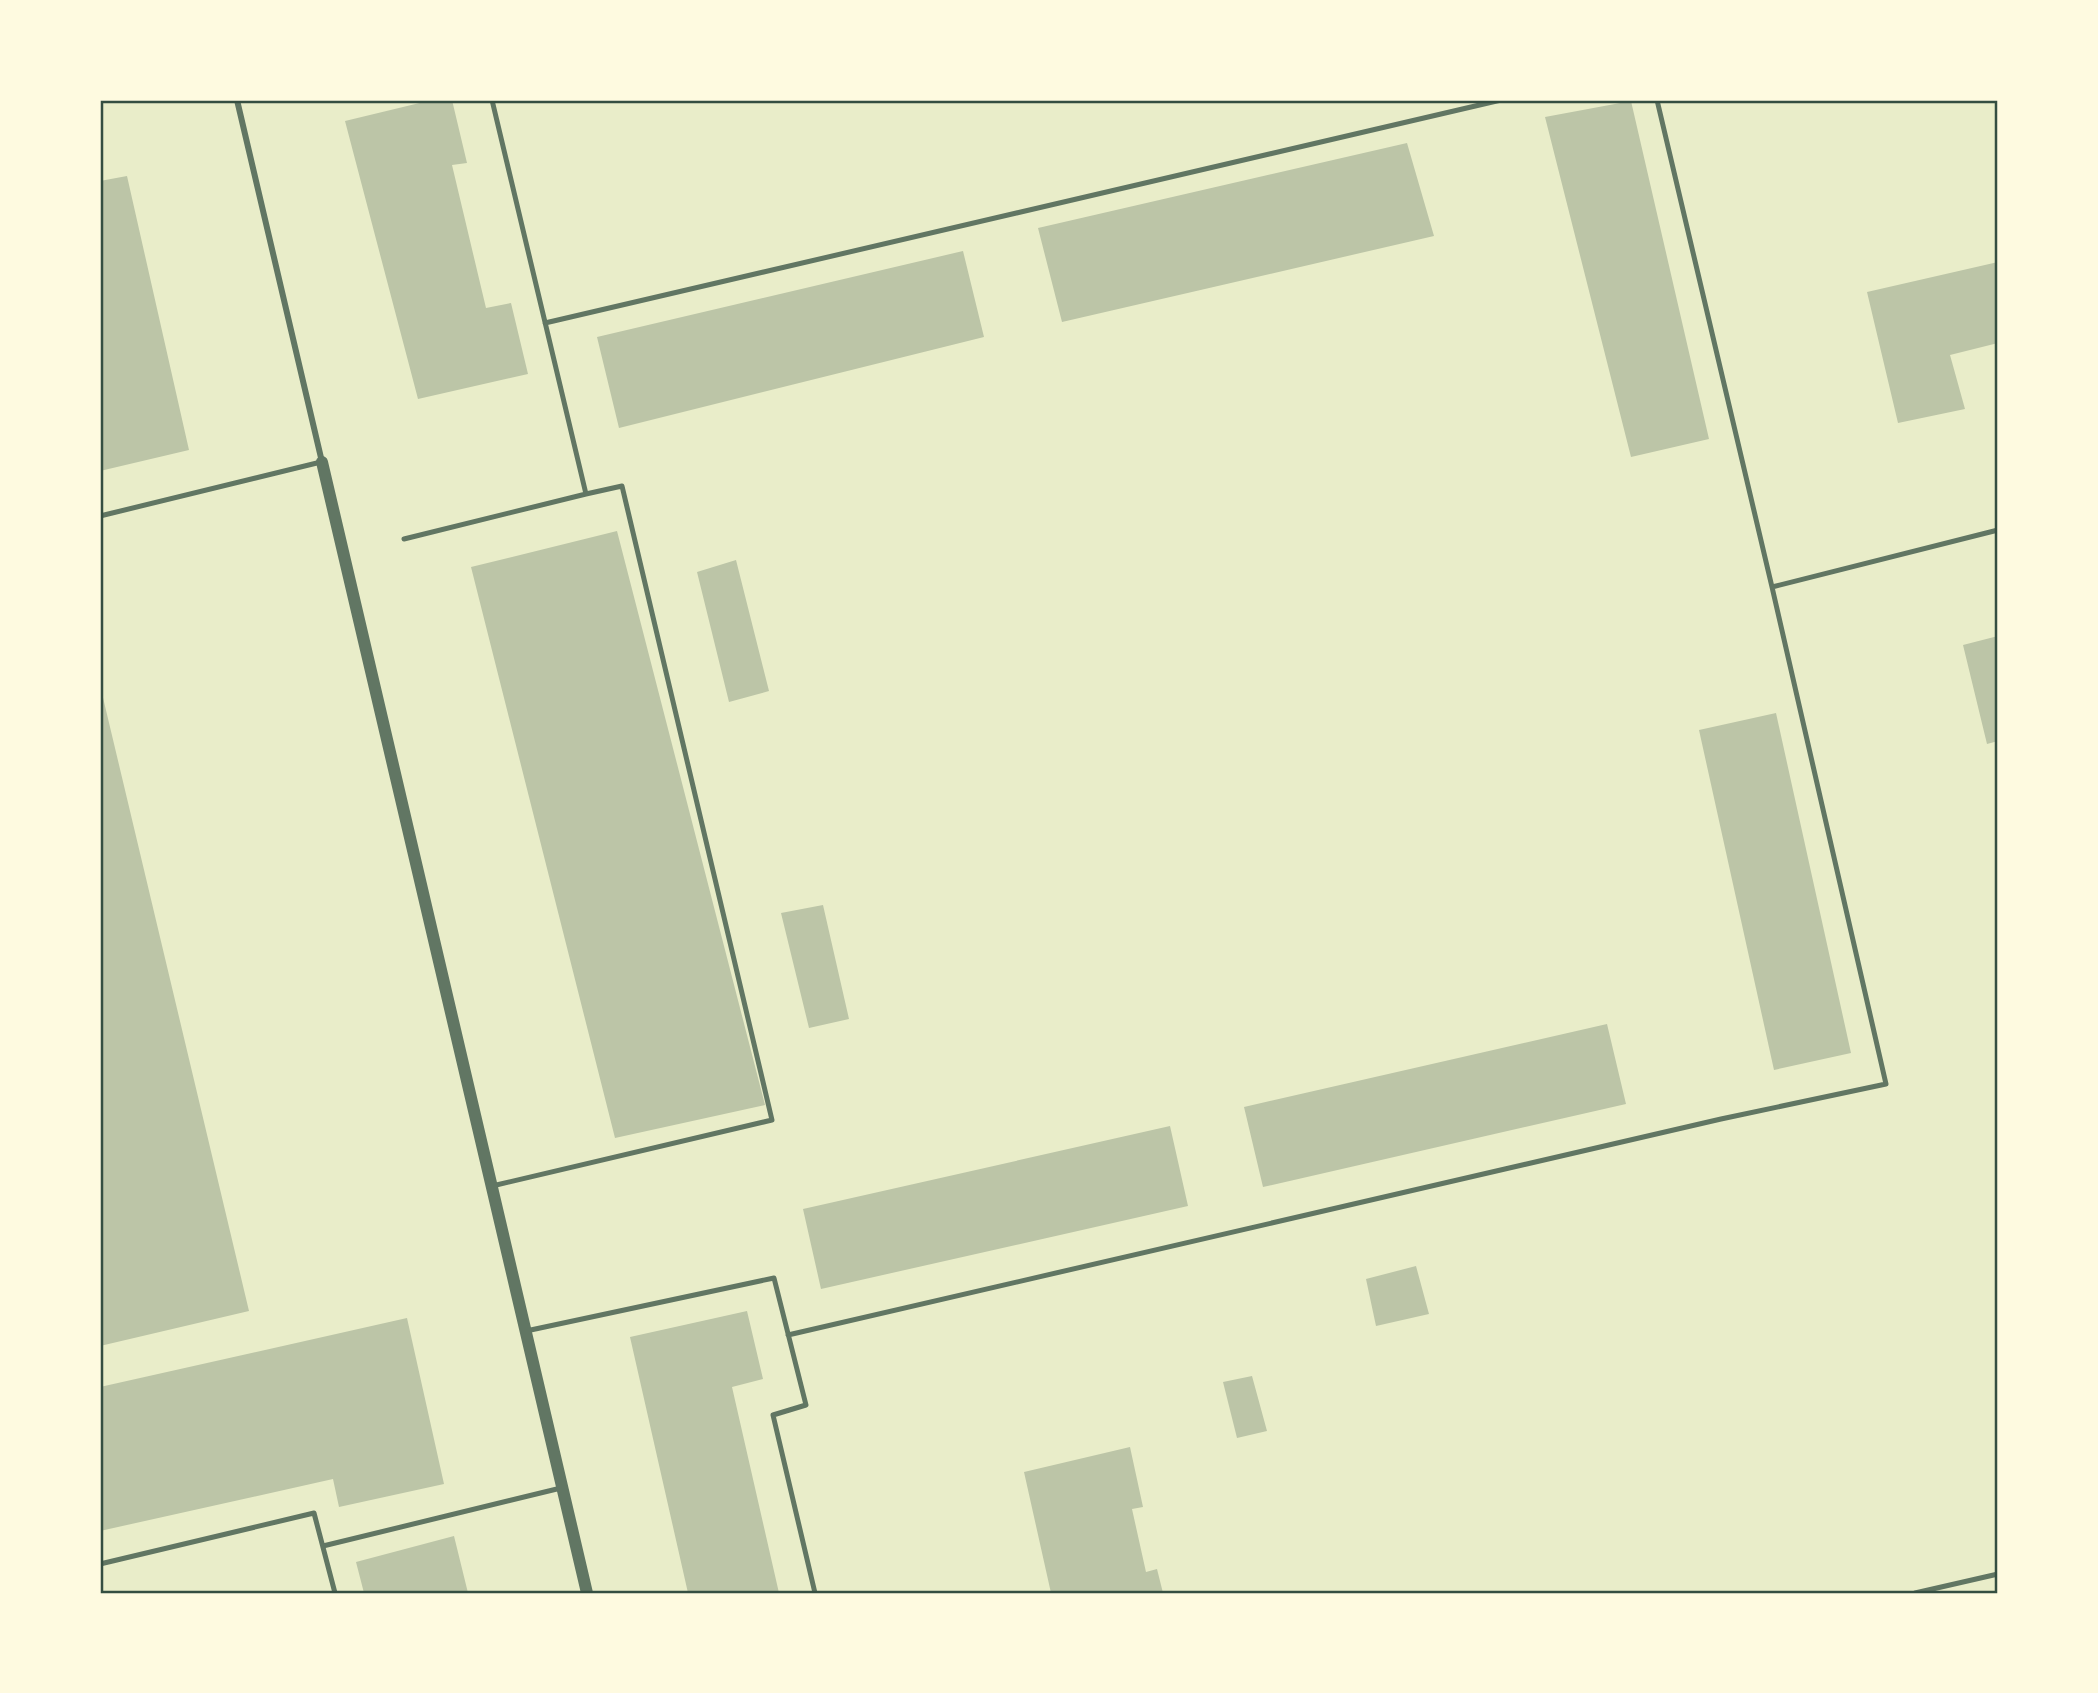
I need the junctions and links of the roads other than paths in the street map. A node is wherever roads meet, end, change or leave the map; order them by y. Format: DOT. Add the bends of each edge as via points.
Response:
graph roads {
  1 [pos="237,100"];
  2 [pos="492,100"];
  3 [pos="1502,100"];
  4 [pos="1657,100"];
  5 [pos="545,323"];
  6 [pos="323,462"];
  7 [pos="586,494"];
  8 [pos="100,516"];
  9 [pos="1998,530"];
  10 [pos="404,540"];
  11 [pos="1772,587"];
  12 [pos="492,1186"];
  13 [pos="526,1331"];
  14 [pos="788,1335"];
  15 [pos="563,1488"];
  16 [pos="323,1546"];
  17 [pos="100,1564"];
  18 [pos="1998,1574"];
  19 [pos="335,1593"];
  20 [pos="587,1593"];
  21 [pos="815,1593"];
  22 [pos="1915,1593"];
  1 -- 6 [label="street"];
  2 -- 5 [label="lane"];
  3 -- 5 [label="lane"];
  4 -- 11 [label="lane"];
  5 -- 7 [label="lane"];
  6 -- 8 [label="lane"];
  6 -- 12 [label="street"];
  7 -- 10 [label="lane"];
  7 -- 12 [label="lane" via="622,486 772,1120"];
  9 -- 11 [label="lane"];
  11 -- 14 [label="lane" via="1886,1084"];
  12 -- 13 [label="street"];
  13 -- 14 [label="lane" via="774,1278"];
  13 -- 15 [label="street"];
  14 -- 21 [label="lane" via="806,1405 773,1415"];
  15 -- 16 [label="lane"];
  15 -- 20 [label="street"];
  16 -- 17 [label="lane" via="314,1513"];
  16 -- 19 [label="lane"];
  18 -- 22 [label="lane"];
}
